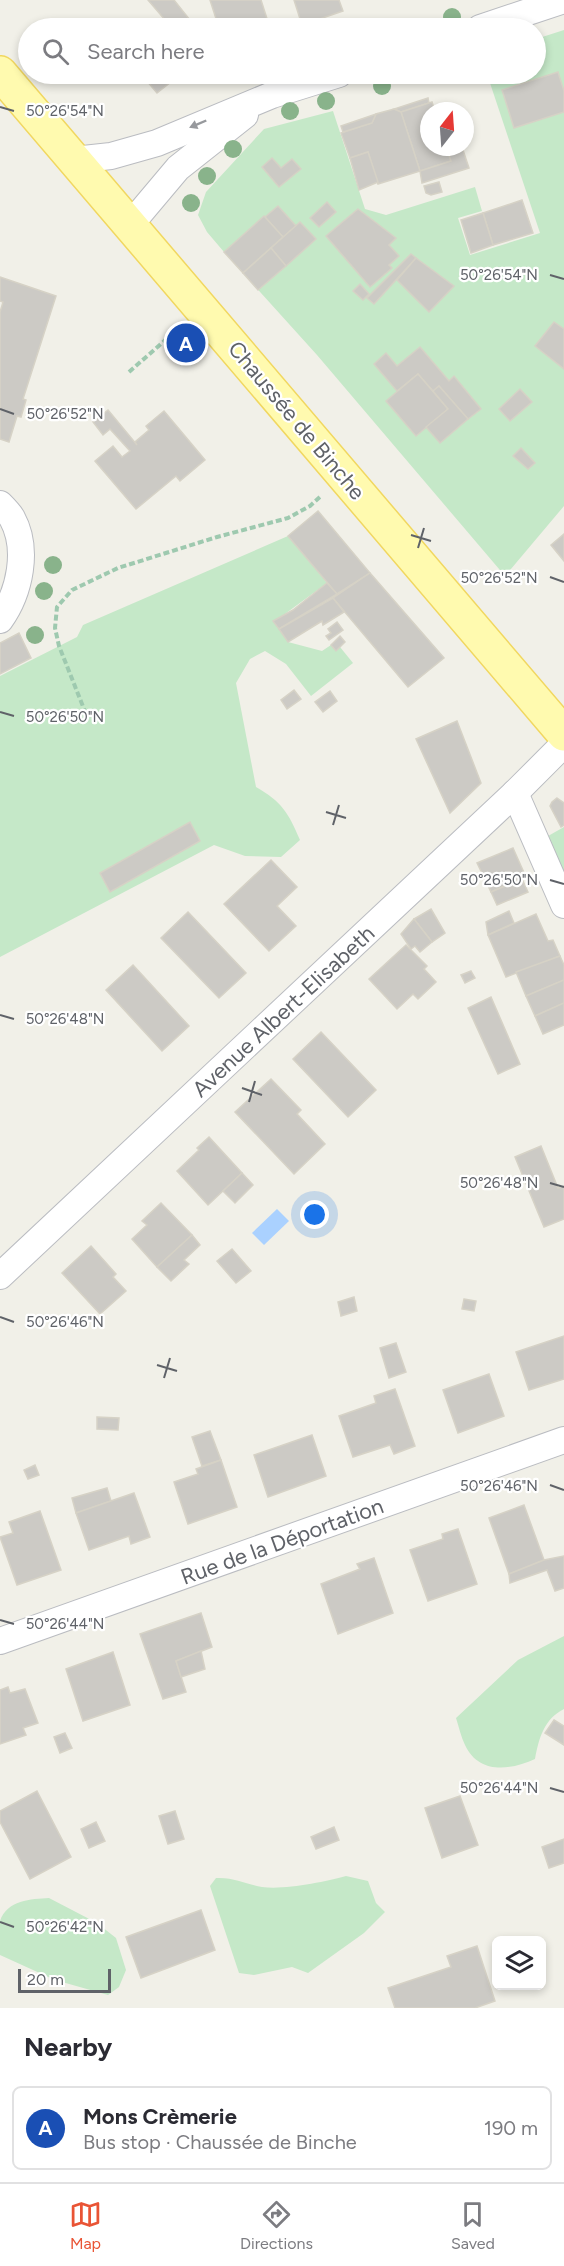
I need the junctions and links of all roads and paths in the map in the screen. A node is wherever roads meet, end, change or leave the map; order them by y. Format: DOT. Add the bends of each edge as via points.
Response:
graph roads {
  1 [pos="564,0"];
  2 [pos="510,18"];
  3 [pos="0,73"];
  4 [pos="307,84"];
  5 [pos="272,95"];
  6 [pos="74,160"];
  7 [pos="130,225"];
  8 [pos="202,309"];
  9 [pos="129,372"];
  10 [pos="344,475"];
  11 [pos="0,504"];
  12 [pos="0,620"];
  13 [pos="86,714"];
  14 [pos="564,734"];
  15 [pos="564,744"];
  16 [pos="515,793"];
  17 [pos="564,905"];
  18 [pos="0,1276"];
  19 [pos="564,1440"];
  20 [pos="0,1641"];
  1 -- 2 [label="street"];
  3 -- 6 [label="main road, Chaussée de Binche"];
  4 -- 5 [label="street"];
  5 -- 6 [label="street, one-way" via="157,143 111,156"];
  5 -- 7 [label="street" via="178,168"];
  6 -- 7 [label="main road, Chaussée de Binche"];
  7 -- 8 [label="main road, Chaussée de Binche"];
  8 -- 9 [label="path"];
  8 -- 10 [label="main road, Chaussée de Binche"];
  10 -- 13 [label="path" via="310,506 288,518 118,568 72,590 57,607 55,628 58,646"];
  10 -- 14 [label="main road, Chaussée de Binche"];
  11 -- 12 [label="street" via="12,518 21,552 15,591"];
  15 -- 16 [label="street, Avenue Albert-Elisabeth"];
  16 -- 17 [label="street"];
  16 -- 18 [label="street, Avenue Albert-Elisabeth"];
  19 -- 20 [label="street, Rue de la Déportation"];
}
